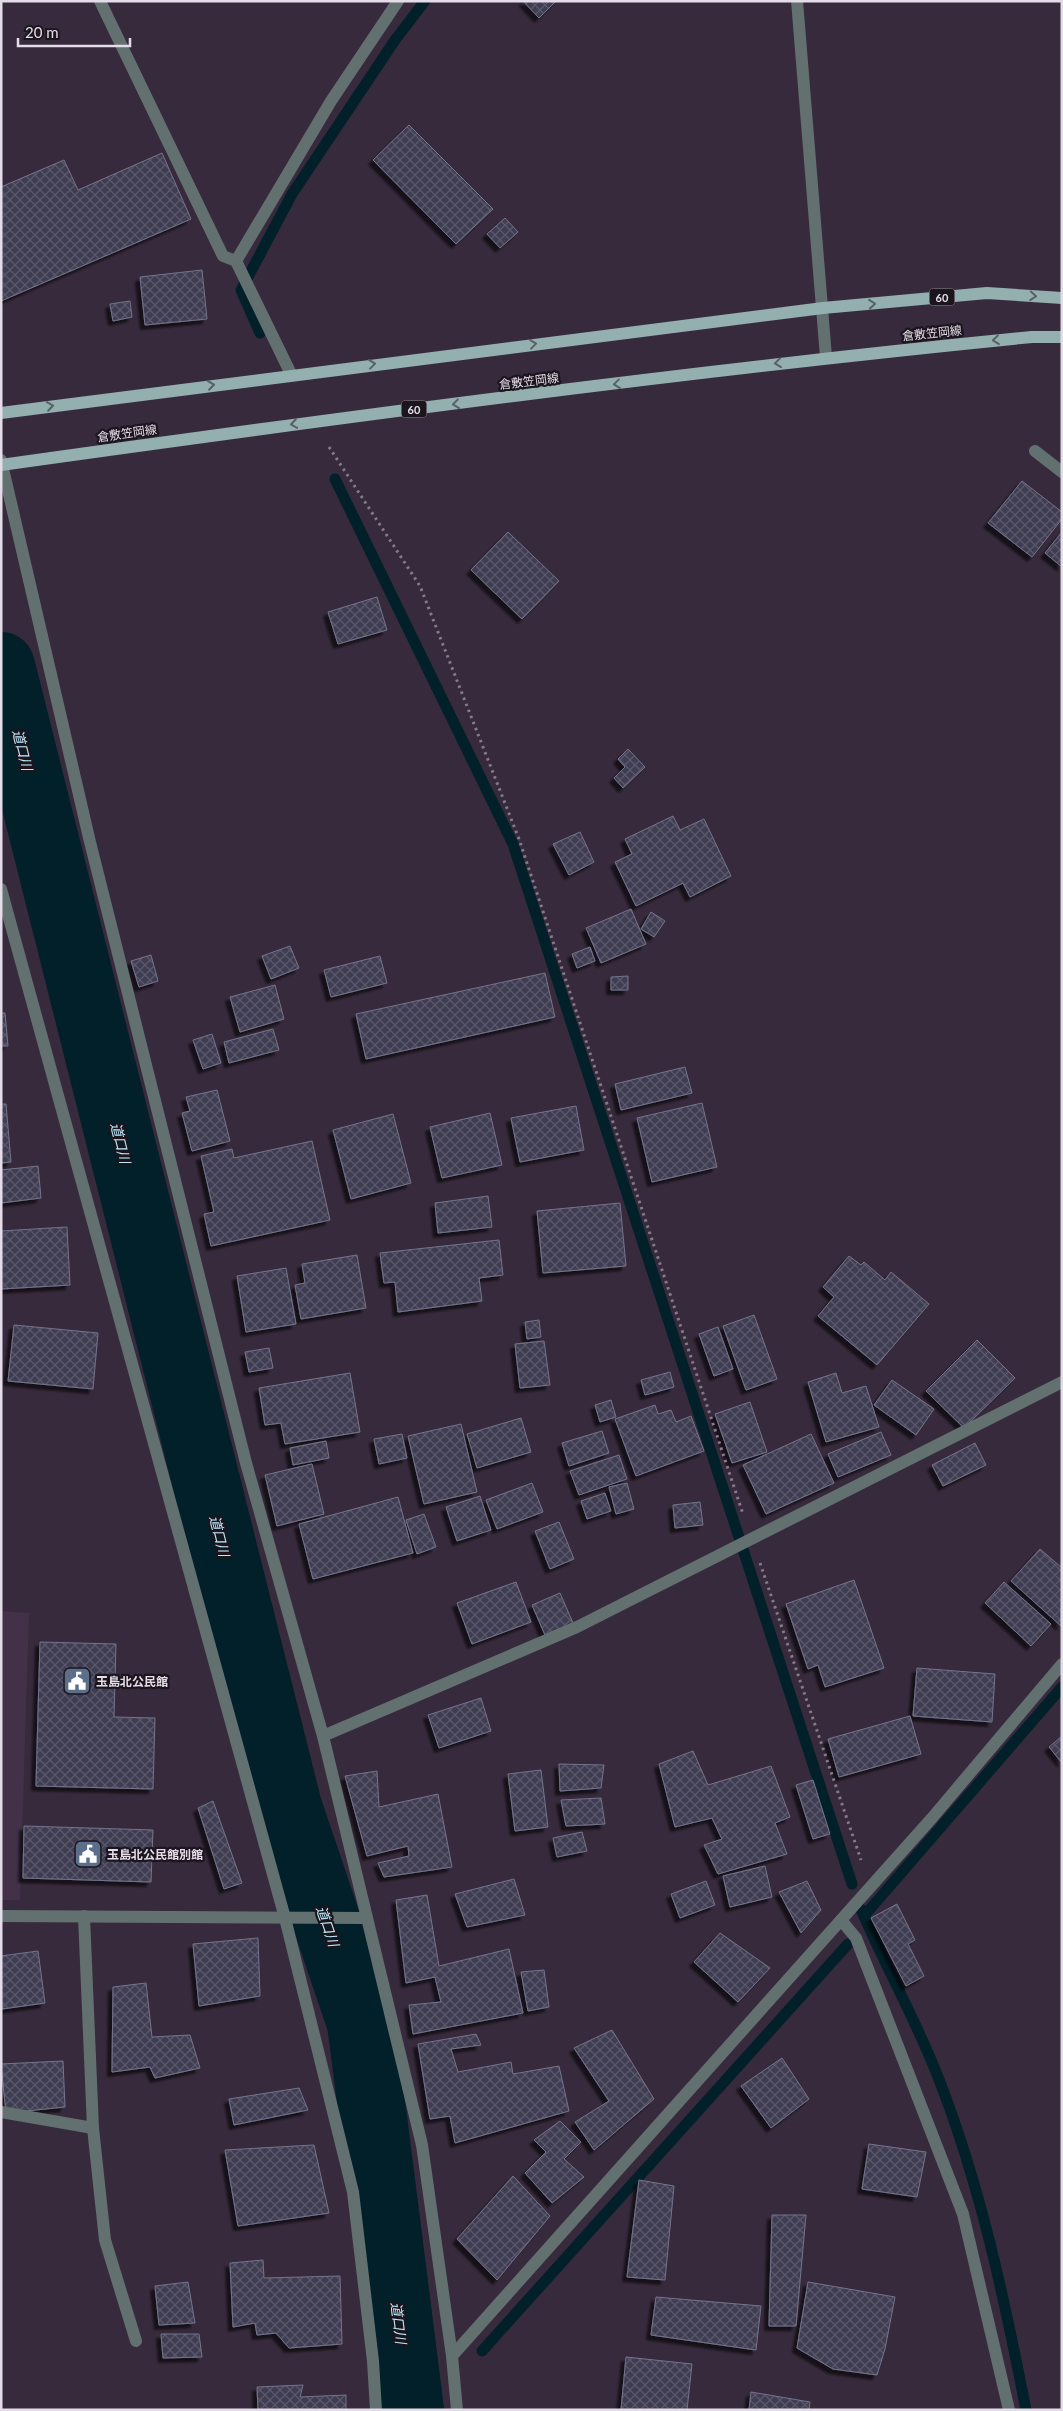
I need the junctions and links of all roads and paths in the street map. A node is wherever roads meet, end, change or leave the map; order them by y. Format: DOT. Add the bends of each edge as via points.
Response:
graph roads {
  1 [pos="100,1"];
  2 [pos="398,1"];
  3 [pos="797,1"];
  4 [pos="236,261"];
  5 [pos="1062,298"];
  6 [pos="823,308"];
  7 [pos="1062,337"];
  8 [pos="826,357"];
  9 [pos="291,374"];
  10 [pos="1,413"];
  11 [pos="313,422"];
  12 [pos="1035,452"];
  13 [pos="2,463"];
  14 [pos="1062,472"];
  15 [pos="1,889"];
  16 [pos="1062,1382"];
  17 [pos="745,1544"];
  18 [pos="1062,1664"];
  19 [pos="323,1736"];
  20 [pos="870,1887"];
  21 [pos="1,1916"];
  22 [pos="84,1916"];
  23 [pos="287,1918"];
  24 [pos="365,1918"];
  25 [pos="841,1920"];
  26 [pos="1,2112"];
  27 [pos="93,2128"];
  28 [pos="136,2341"];
  29 [pos="452,2356"];
  30 [pos="376,2410"];
  31 [pos="457,2410"];
  32 [pos="1009,2410"];
  1 -- 4 [label="street" via="223,256"];
  2 -- 4 [label="street" via="331,101"];
  3 -- 6 [label="street"];
  4 -- 9 [label="street"];
  6 -- 5 [label="main road, 60, one-way" via="987,293"];
  6 -- 8 [label="street"];
  9 -- 6 [label="main road, 60, one-way"];
  7 -- 8 [label="main road, 倉敷笠岡線 / 60, one-way" via="1032,337"];
  8 -- 11 [label="main road, 倉敷笠岡線 / 60, one-way"];
  10 -- 9 [label="main road, 60, one-way"];
  11 -- 13 [label="main road, 倉敷笠岡線 / 60, one-way"];
  11 -- 17 [label="path" via="420,586 519,838"];
  12 -- 14 [label="street"];
  13 -- 19 [label="street" via="90,842 246,1463"];
  15 -- 23 [label="street"];
  16 -- 17 [label="street"];
  17 -- 19 [label="street" via="578,1627"];
  17 -- 20 [label="path"];
  18 -- 20 [label="street"];
  19 -- 24 [label="street"];
  20 -- 25 [label="street"];
  21 -- 22 [label="street"];
  22 -- 23 [label="street"];
  22 -- 27 [label="street"];
  23 -- 24 [label="street"];
  23 -- 30 [label="street" via="353,2192"];
  24 -- 29 [label="street" via="422,2145"];
  25 -- 29 [label="street"];
  25 -- 32 [label="street" via="856,1938 963,2214"];
  26 -- 27 [label="street"];
  27 -- 28 [label="street" via="105,2240"];
  29 -- 31 [label="street"];
}
